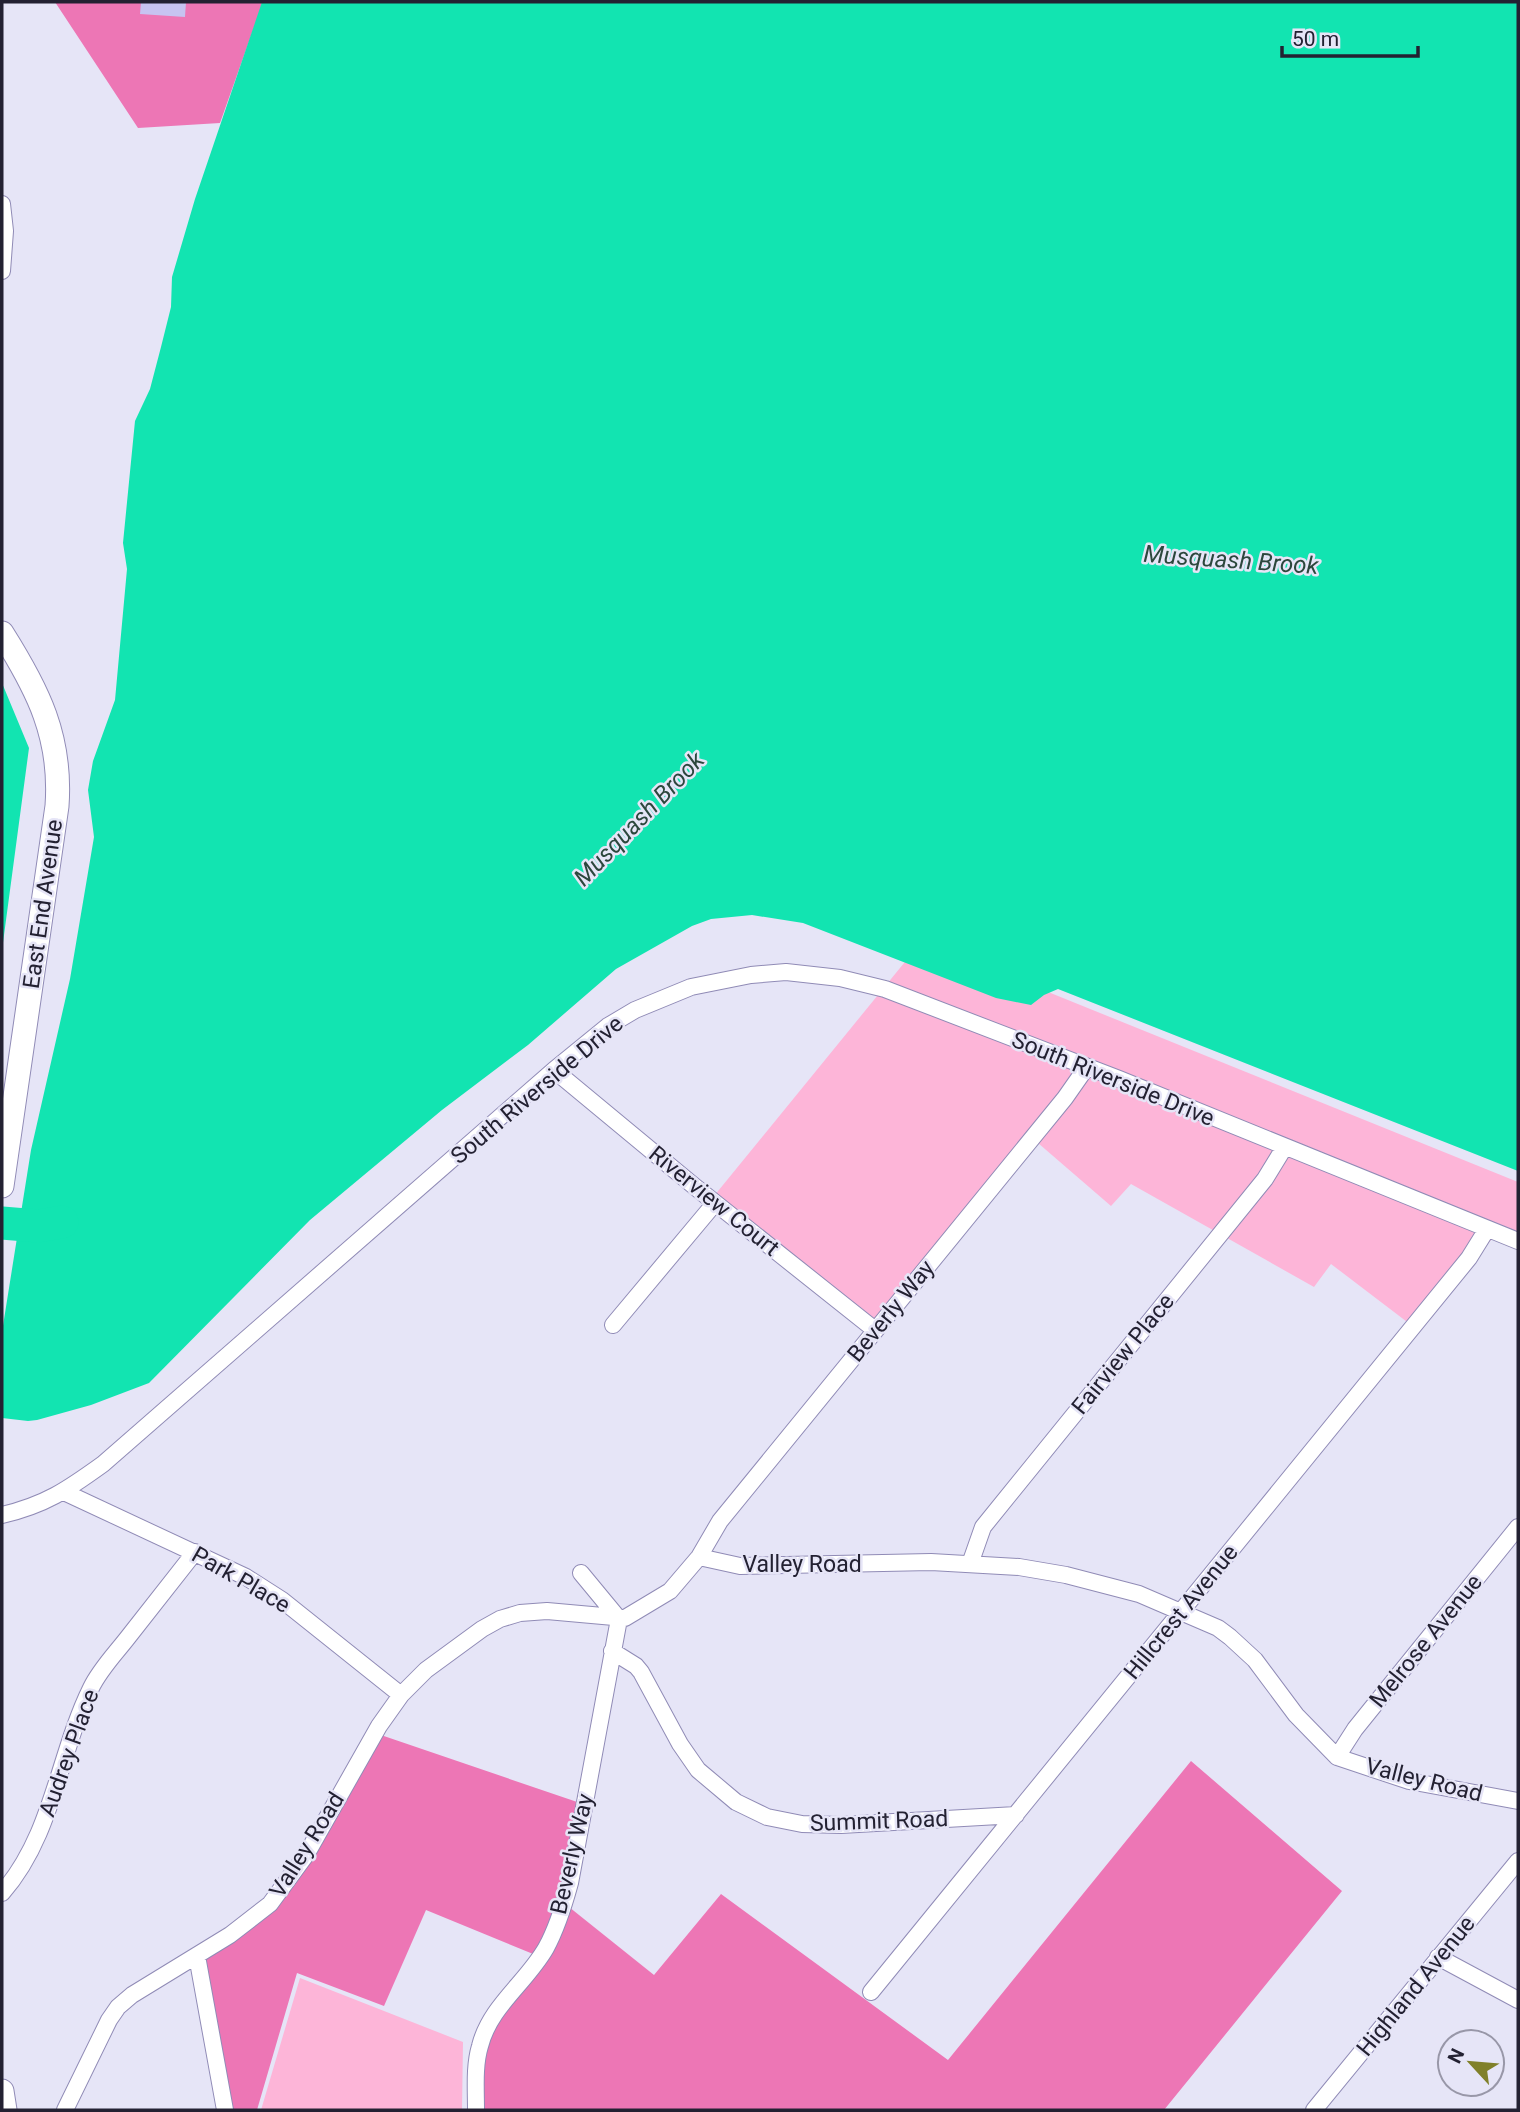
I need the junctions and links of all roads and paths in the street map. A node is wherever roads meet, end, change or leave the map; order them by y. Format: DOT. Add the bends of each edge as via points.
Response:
graph roads {
  1 [pos="2,204"];
  2 [pos="2,271"];
  3 [pos="2,633"];
  4 [pos="1086,1068"];
  5 [pos="554,1070"];
  6 [pos="1284,1148"];
  7 [pos="3,1175"];
  8 [pos="715,1203"];
  9 [pos="1487,1229"];
  10 [pos="1518,1241"];
  11 [pos="613,1325"];
  12 [pos="875,1330"];
  13 [pos="64,1492"];
  14 [pos="2,1515"];
  15 [pos="1518,1527"];
  16 [pos="195,1552"];
  17 [pos="699,1557"];
  18 [pos="971,1564"];
  19 [pos="581,1573"];
  20 [pos="1181,1612"];
  21 [pos="619,1619"];
  22 [pos="612,1651"];
  23 [pos="401,1695"];
  24 [pos="1337,1757"];
  25 [pos="1518,1801"];
  26 [pos="1016,1815"];
  27 [pos="1518,1861"];
  28 [pos="2,1893"];
  29 [pos="197,1956"];
  30 [pos="1438,1957"];
  31 [pos="871,1993"];
  32 [pos="1518,2000"];
  33 [pos="2,2091"];
  34 [pos="5,2110"];
  35 [pos="65,2110"];
  36 [pos="225,2110"];
  37 [pos="476,2110"];
  38 [pos="1314,2110"];
  1 -- 2 [label="street"];
  3 -- 7 [label="street, East End Avenue" via="44,710 59,778"];
  4 -- 5 [label="street, South Riverside Drive" via="886,989 786,972 719,979 661,998 608,1027"];
  4 -- 6 [label="street, South Riverside Drive"];
  4 -- 12 [label="street, Beverly Way"];
  5 -- 8 [label="street, Riverview Court"];
  5 -- 13 [label="street, South Riverside Drive" via="112,1457"];
  6 -- 9 [label="street, South Riverside Drive"];
  6 -- 18 [label="street, Fairview Place" via="1265,1179 983,1527"];
  8 -- 11 [label="street"];
  8 -- 12 [label="street, Riverview Court"];
  9 -- 10 [label="street, South Riverside Drive"];
  9 -- 20 [label="street, Hillcrest Avenue" via="1469,1258"];
  12 -- 17 [label="street, Beverly Way" via="720,1521"];
  13 -- 14 [label="street, South Riverside Drive" via="32,1508"];
  13 -- 16 [label="street, Park Place"];
  15 -- 24 [label="street, Melrose Avenue"];
  16 -- 23 [label="street, Park Place" via="282,1600"];
  16 -- 28 [label="street, Audrey Place" via="92,1685 48,1815"];
  17 -- 18 [label="street, Valley Road" via="740,1566"];
  17 -- 21 [label="street" via="670,1591"];
  18 -- 20 [label="street, Valley Road" via="1066,1575 1139,1594"];
  19 -- 21 [label="street"];
  20 -- 24 [label="street, Valley Road" via="1218,1628 1247,1653 1296,1715"];
  20 -- 26 [label="street, Hillcrest Avenue"];
  21 -- 22 [label="street, Beverly Way"];
  21 -- 23 [label="street, Valley Road" via="547,1611 500,1619 426,1670"];
  22 -- 26 [label="street, Summit Road" via="641,1672 698,1770 736,1802 767,1817 841,1825"];
  22 -- 37 [label="street, Beverly Way" via="562,1912 545,1950 489,2023 478,2056"];
  23 -- 29 [label="street, Valley Road" via="306,1855 270,1904"];
  24 -- 25 [label="street, Valley Road" via="1409,1781"];
  26 -- 31 [label="street, Hillcrest Avenue"];
  27 -- 30 [label="street, Highland Avenue"];
  29 -- 35 [label="street, Valley Road" via="118,2007"];
  29 -- 36 [label="street"];
  30 -- 32 [label="street"];
  30 -- 38 [label="street, Highland Avenue"];
  33 -- 34 [label="street"];
}
